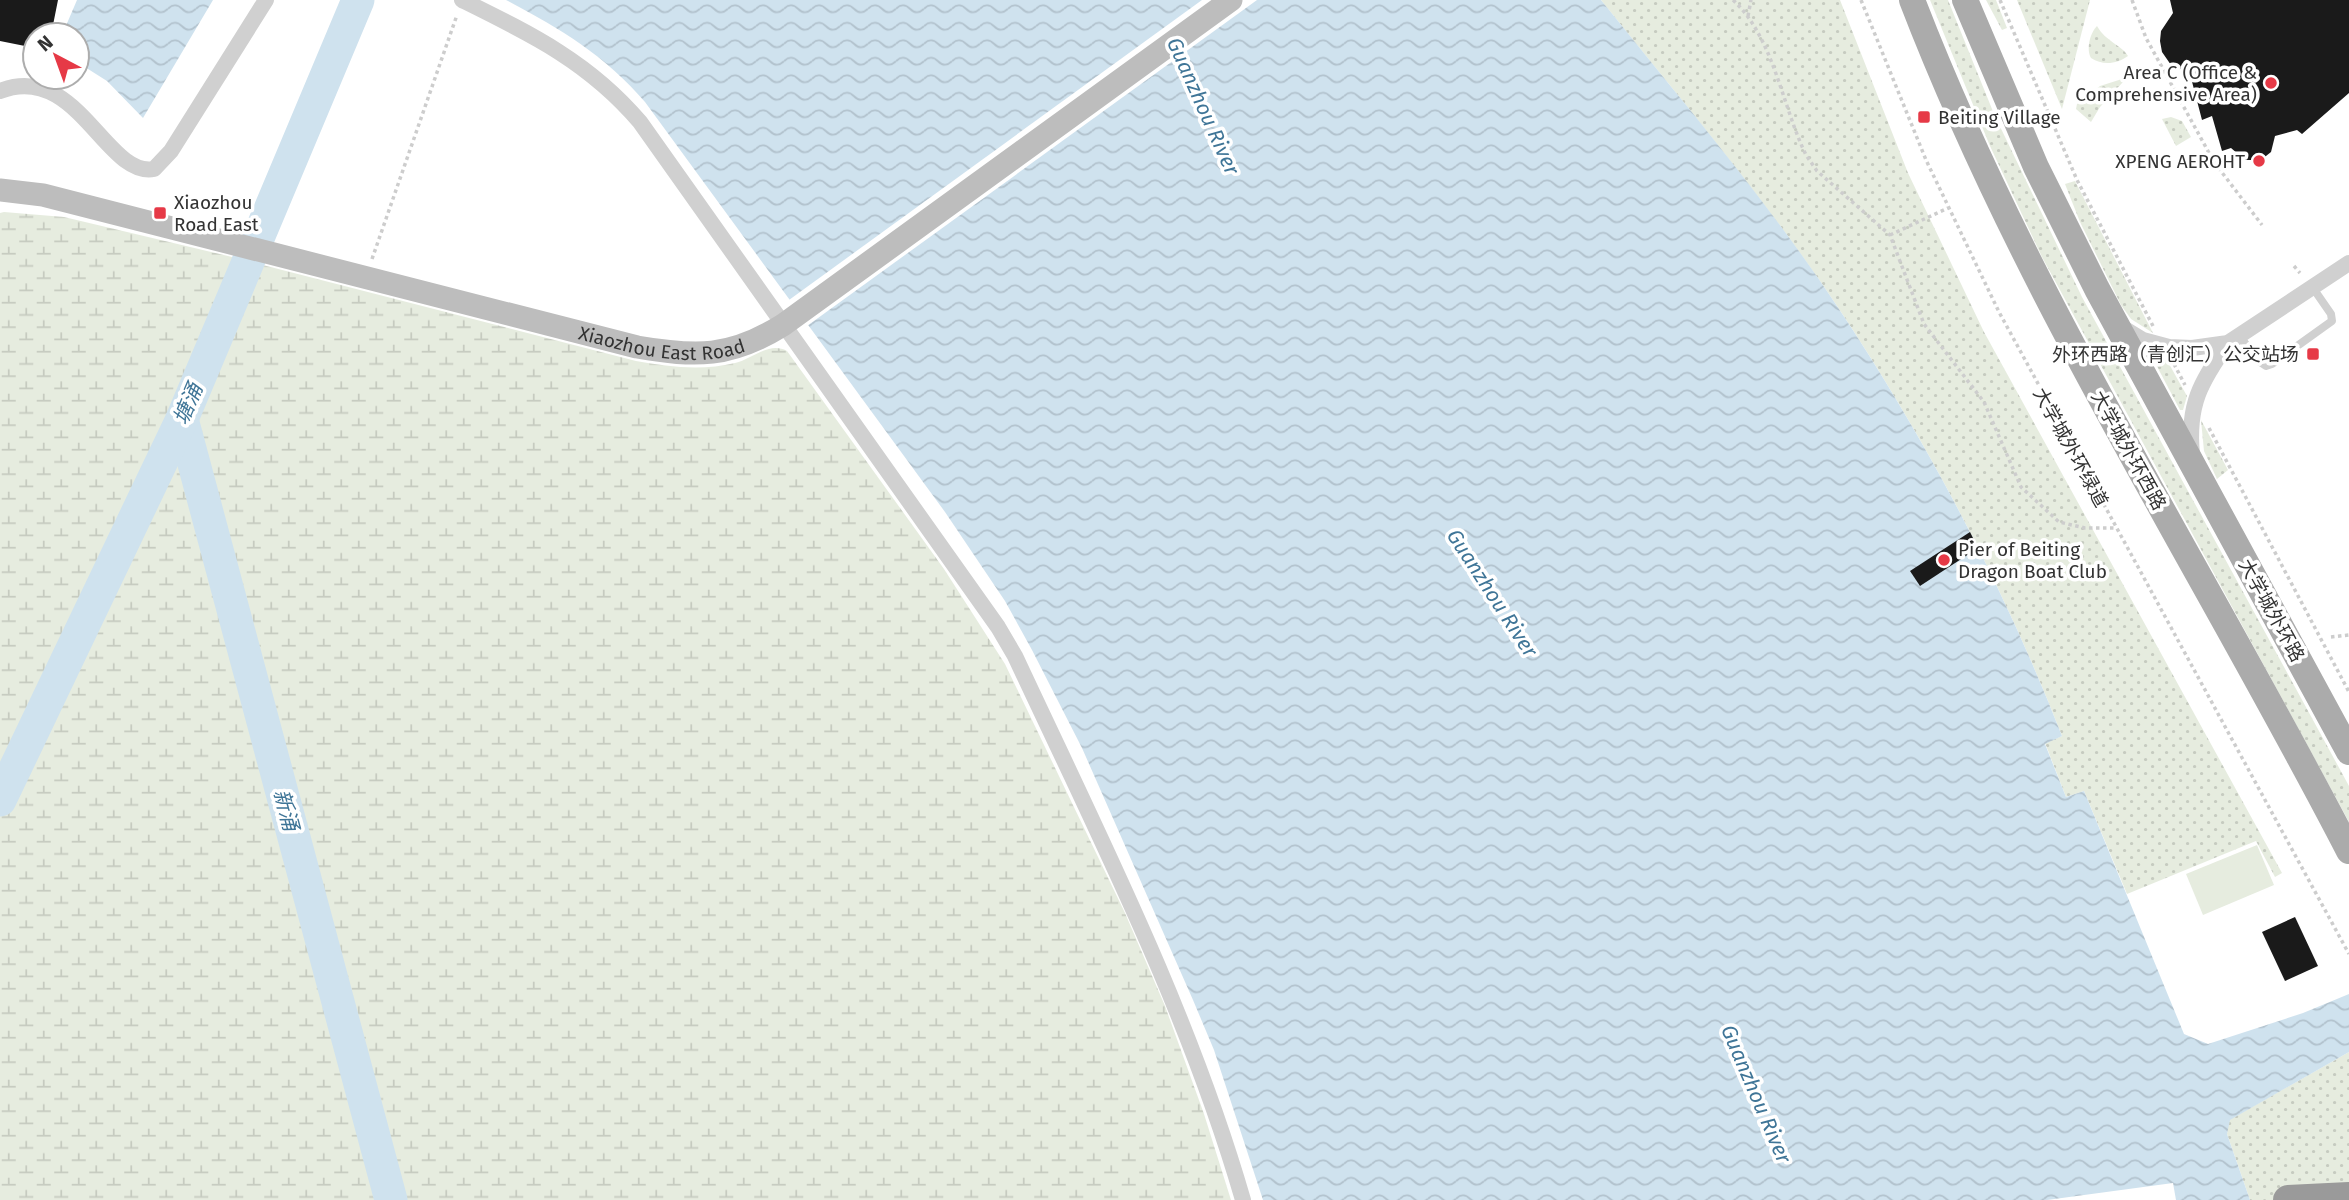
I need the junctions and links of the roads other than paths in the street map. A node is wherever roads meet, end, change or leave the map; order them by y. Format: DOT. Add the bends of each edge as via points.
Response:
graph roads {
  1 [pos="266,0"];
  2 [pos="462,0"];
  3 [pos="1231,0"];
  4 [pos="1912,0"];
  5 [pos="1965,0"];
  6 [pos="0,91"];
  7 [pos="0,190"];
  8 [pos="2349,263"];
  9 [pos="2313,288"];
  10 [pos="791,320"];
  11 [pos="2113,320"];
  12 [pos="2234,340"];
  13 [pos="2195,468"];
  14 [pos="2349,752"];
  15 [pos="2349,851"];
  16 [pos="2349,1197"];
  17 [pos="1243,1200"];
  18 [pos="2288,1200"];
  1 -- 6 [label="street" via="171,151 154,169 129,164 88,120 48,92 27,86"];
  2 -- 10 [label="street" via="528,32 605,85 640,122"];
  3 -- 10 [label="main road, Xiaozhou East Road"];
  4 -- 15 [label="main road, 大学城外环西路" via="2035,277"];
  5 -- 11 [label="main road" via="2036,167"];
  7 -- 10 [label="main road, Xiaozhou East Road" via="43,195 670,353 731,349"];
  8 -- 9 [label="street"];
  9 -- 12 [label="street"];
  9 -- 12 [label="lane" via="2332,321 2272,364 2260,364"];
  10 -- 17 [label="street" via="1015,656 1145,933 1200,1072"];
  11 -- 12 [label="street" via="2158,345 2192,348"];
  11 -- 13 [label="main road"];
  12 -- 13 [label="street" via="2201,385 2193,408 2190,438"];
  13 -- 14 [label="main road, 大学城外环路"];
  16 -- 18 [label="highway"];
}
